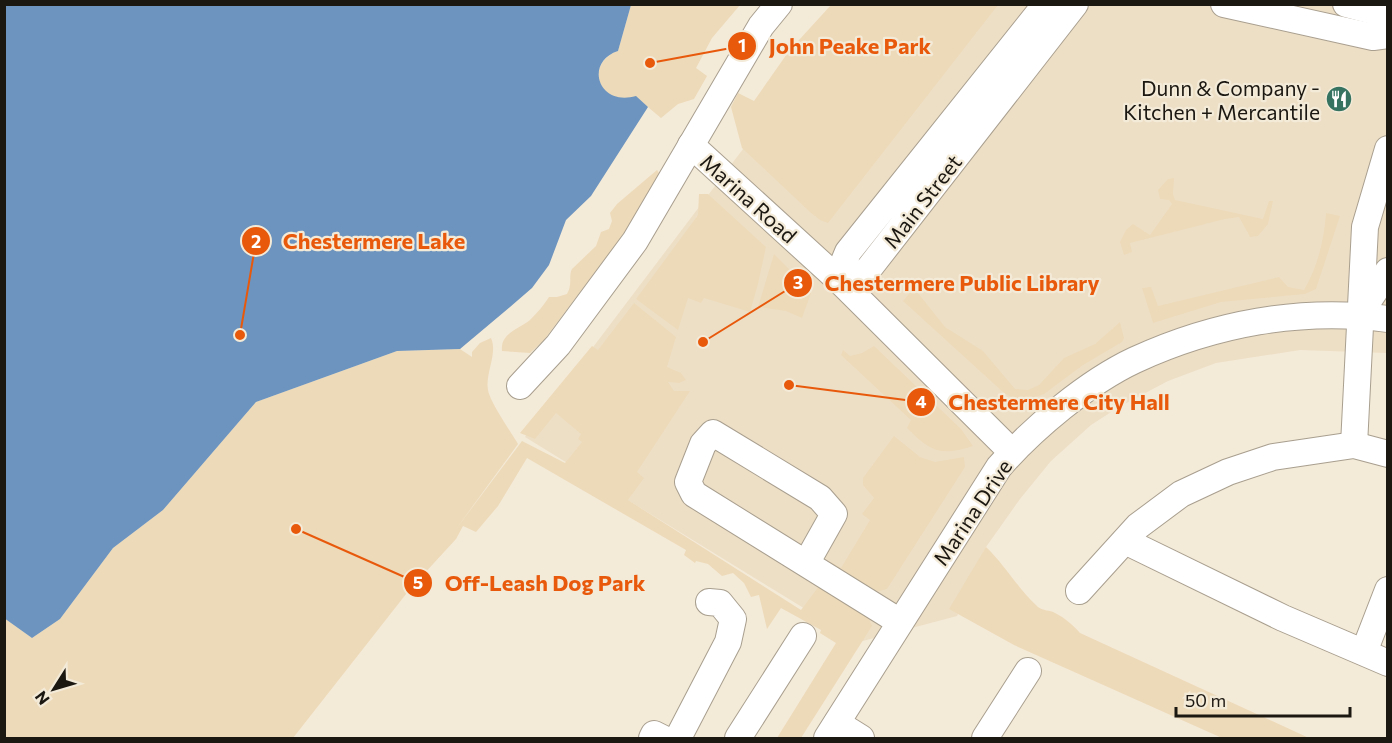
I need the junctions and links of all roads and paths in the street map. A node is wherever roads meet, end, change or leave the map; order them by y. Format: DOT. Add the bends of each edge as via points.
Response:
graph roads {
  1 [pos="780,4"];
  2 [pos="1046,4"];
  3 [pos="1075,4"];
  4 [pos="1224,4"];
  5 [pos="1346,4"];
  6 [pos="1388,15"];
  7 [pos="1388,36"];
  8 [pos="692,146"];
  9 [pos="1388,149"];
  10 [pos="1388,271"];
  11 [pos="840,281"];
  12 [pos="1359,315"];
  13 [pos="1388,319"];
  14 [pos="520,386"];
  15 [pos="1354,445"];
  16 [pos="1012,452"];
  17 [pos="1388,454"];
  18 [pos="1125,541"];
  19 [pos="807,562"];
  20 [pos="1388,590"];
  21 [pos="1079,591"];
  22 [pos="709,602"];
  23 [pos="900,622"];
  24 [pos="803,636"];
  25 [pos="1364,652"];
  26 [pos="1388,663"];
  27 [pos="1028,671"];
  28 [pos="832,731"];
  29 [pos="988,737"];
  30 [pos="652,738"];
  31 [pos="662,738"];
  32 [pos="678,738"];
  33 [pos="738,738"];
  34 [pos="861,738"];
  1 -- 8 [label="street" via="761,26"];
  2 -- 11 [label="street, Main Street" via="848,252"];
  3 -- 11 [label="street, Main Street" via="867,271"];
  4 -- 7 [label="street" via="1373,37"];
  5 -- 6 [label="street"];
  8 -- 11 [label="street, Marina Road"];
  8 -- 14 [label="street" via="635,241 558,345"];
  9 -- 12 [label="street" via="1365,227"];
  10 -- 12 [label="street"];
  11 -- 16 [label="street, Marina Road"];
  12 -- 13 [label="street, Marina Drive"];
  12 -- 15 [label="street"];
  12 -- 16 [label="street, Marina Drive" via="1273,318 1222,327 1134,361 1079,394"];
  15 -- 17 [label="street"];
  15 -- 18 [label="street" via="1273,457 1228,472 1181,495 1138,526"];
  16 -- 23 [label="street, Marina Drive"];
  18 -- 21 [label="street"];
  18 -- 25 [label="street" via="1283,618"];
  19 -- 19 [label="street" via="694,494 688,482 703,444 712,433 820,498 834,513"];
  19 -- 23 [label="street"];
  20 -- 25 [label="street"];
  22 -- 32 [label="street" via="720,603 733,619 728,642"];
  23 -- 28 [label="street, Marina Drive"];
  24 -- 33 [label="street"];
  25 -- 26 [label="street"];
  27 -- 29 [label="street"];
  28 -- 34 [label="street"];
  30 -- 31 [label="street" via="654,734"];
}
